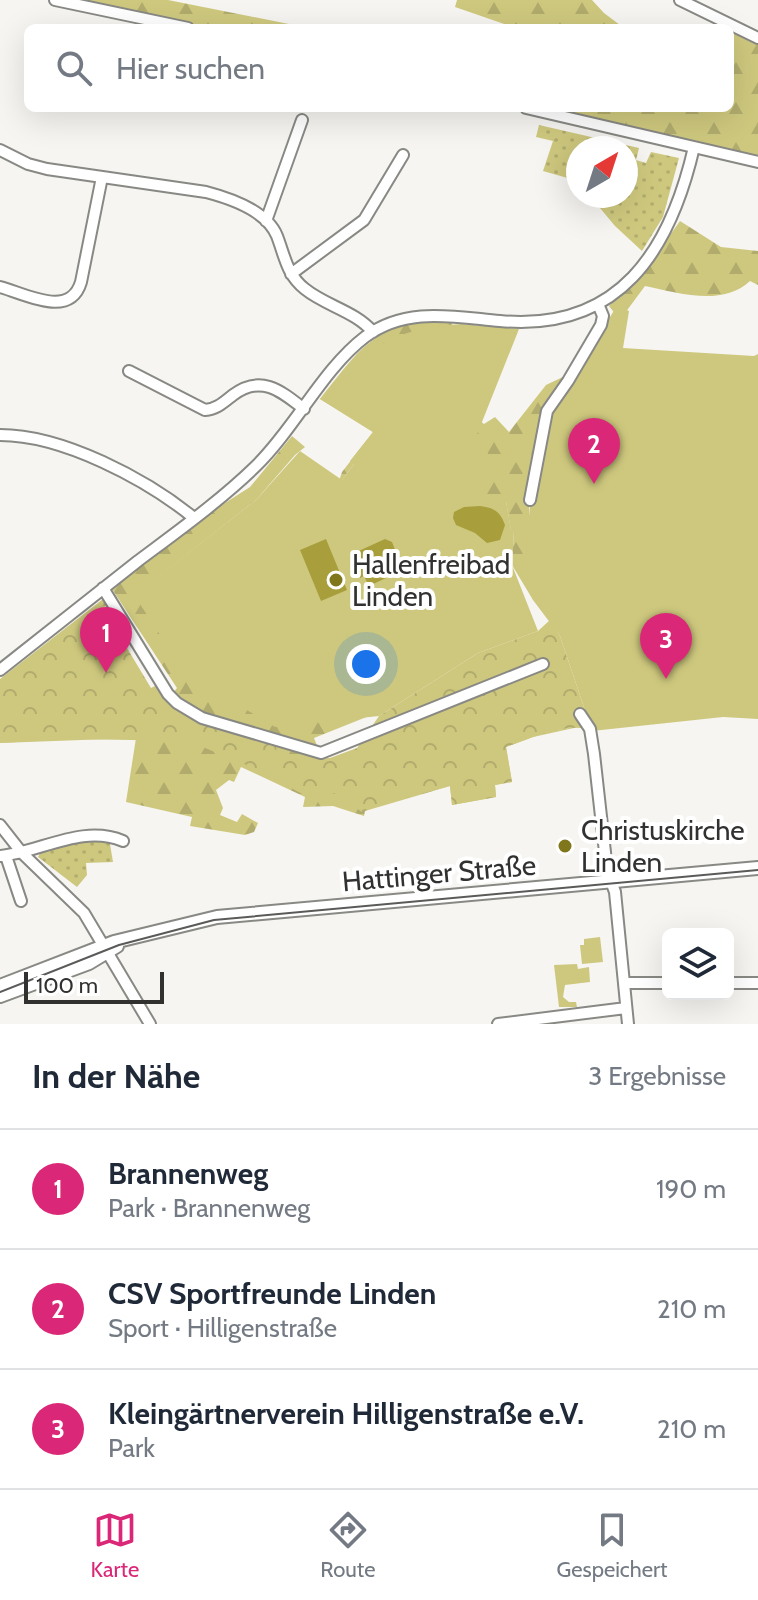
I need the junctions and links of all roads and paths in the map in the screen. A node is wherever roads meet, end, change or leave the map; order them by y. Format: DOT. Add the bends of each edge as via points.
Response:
graph roads {
  1 [pos="55,0"];
  2 [pos="681,0"];
  3 [pos="169,24"];
  4 [pos="730,24"];
  5 [pos="734,26"];
  6 [pos="758,38"];
  7 [pos="543,112"];
  8 [pos="302,120"];
  9 [pos="694,147"];
  10 [pos="0,150"];
  11 [pos="403,155"];
  12 [pos="758,162"];
  13 [pos="102,177"];
  14 [pos="266,221"];
  15 [pos="291,274"];
  16 [pos="0,287"];
  17 [pos="598,304"];
  18 [pos="373,332"];
  19 [pos="129,371"];
  20 [pos="304,409"];
  21 [pos="0,435"];
  22 [pos="530,500"];
  23 [pos="194,518"];
  24 [pos="103,588"];
  25 [pos="543,664"];
  26 [pos="0,670"];
  27 [pos="580,714"];
  28 [pos="0,825"];
  29 [pos="123,841"];
  30 [pos="22,853"];
  31 [pos="3,856"];
  32 [pos="758,868"];
  33 [pos="611,882"];
  34 [pos="21,901"];
  35 [pos="107,949"];
  36 [pos="625,983"];
  37 [pos="662,983"];
  38 [pos="734,983"];
  39 [pos="758,983"];
  40 [pos="1,992"];
  41 [pos="626,1008"];
  42 [pos="150,1024"];
  43 [pos="498,1024"];
  44 [pos="628,1024"];
  1 -- 3 [label="street"];
  2 -- 4 [label="street"];
  5 -- 6 [label="street"];
  7 -- 9 [label="street"];
  8 -- 14 [label="street"];
  9 -- 12 [label="street"];
  9 -- 17 [label="street" via="679,202 658,243 628,282"];
  10 -- 13 [label="street" via="40,167"];
  11 -- 15 [label="street" via="364,220"];
  13 -- 14 [label="street" via="218,195"];
  13 -- 16 [label="street" via="74,296 54,303"];
  14 -- 15 [label="street"];
  15 -- 18 [label="street" via="309,292"];
  17 -- 18 [label="street" via="573,316 523,323 423,315"];
  17 -- 22 [label="street" via="601,325 547,411"];
  18 -- 20 [label="street" via="347,354"];
  19 -- 20 [label="street" via="205,410 259,384 277,389"];
  20 -- 23 [label="street" via="254,468"];
  21 -- 23 [label="street" via="31,437 106,465"];
  23 -- 24 [label="street"];
  24 -- 25 [label="street" via="177,703 202,718 321,753"];
  24 -- 26 [label="street"];
  27 -- 33 [label="street" via="590,729"];
  28 -- 30 [label="street"];
  29 -- 30 [label="street" via="111,835 84,836"];
  30 -- 31 [label="street"];
  30 -- 35 [label="street" via="71,897"];
  31 -- 34 [label="street"];
  32 -- 33 [label="street, Hattinger Straße"];
  33 -- 35 [label="street, Hattinger Straße" via="259,911 210,918"];
  33 -- 36 [label="street"];
  35 -- 40 [label="street, Hattinger Straße" via="62,975"];
  35 -- 42 [label="street"];
  36 -- 37 [label="street"];
  36 -- 41 [label="street"];
  38 -- 39 [label="street"];
  41 -- 43 [label="street"];
  41 -- 44 [label="street"];
}
